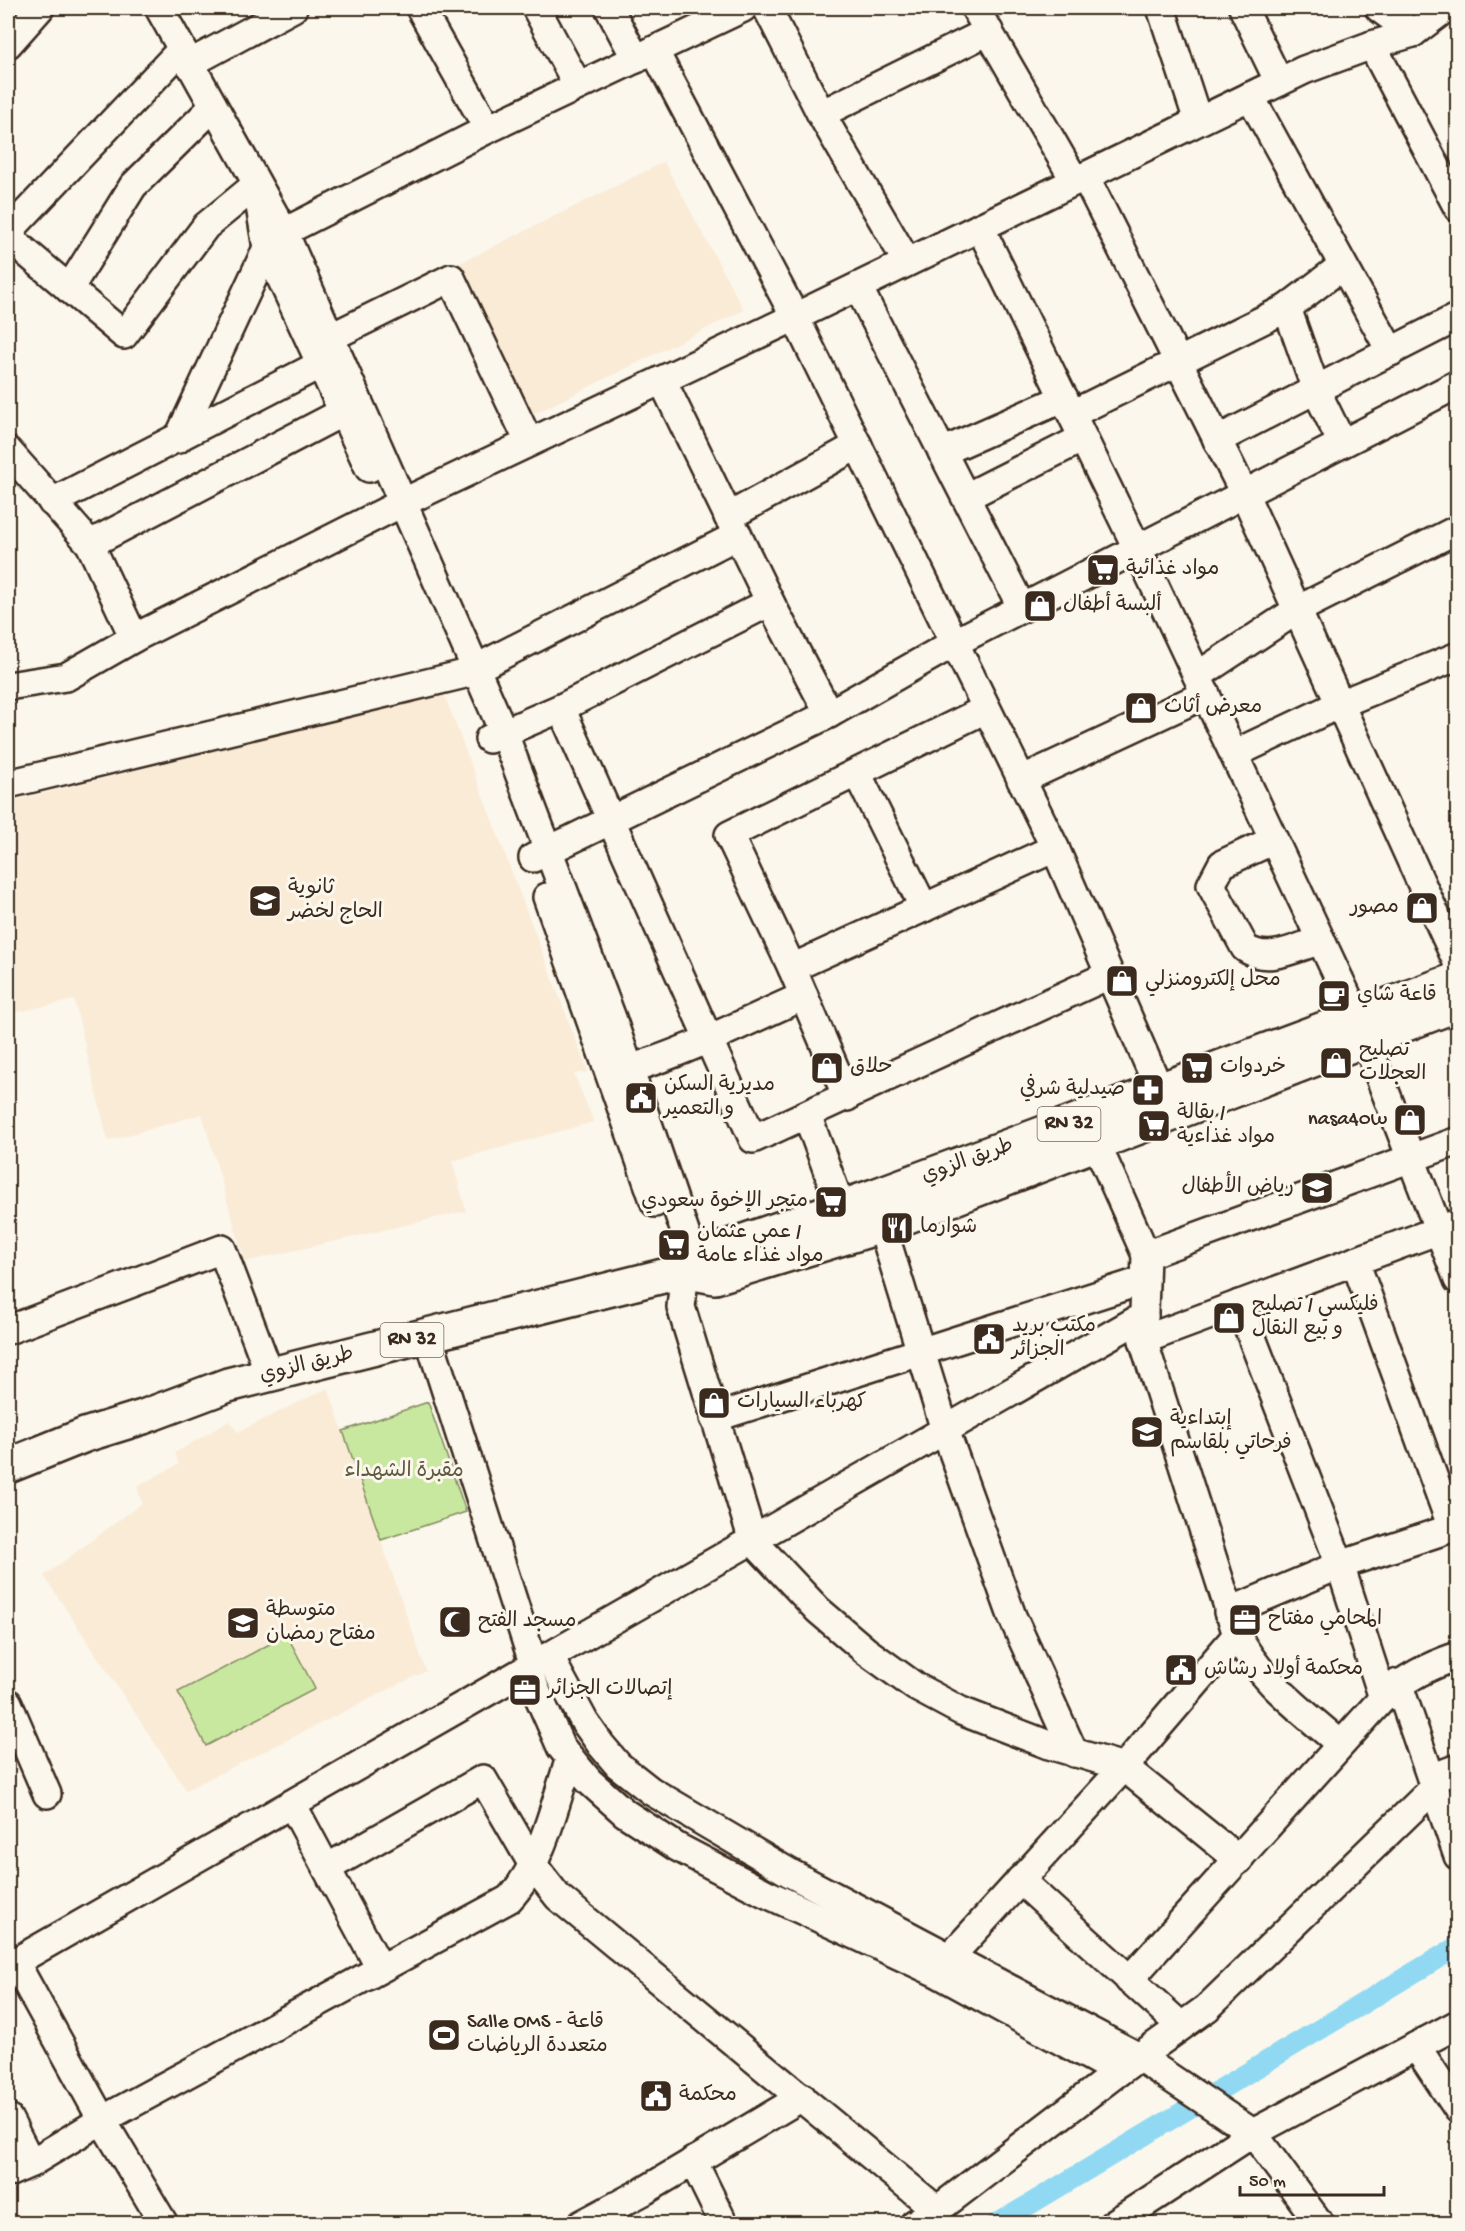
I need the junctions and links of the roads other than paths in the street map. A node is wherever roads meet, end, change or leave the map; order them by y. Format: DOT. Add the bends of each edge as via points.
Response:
graph roads {
  1 [pos="40,8"];
  2 [pos="159,8"];
  3 [pos="293,8"];
  4 [pos="420,8"];
  5 [pos="536,8"];
  6 [pos="609,8"];
  7 [pos="743,8"];
  8 [pos="767,8"];
  9 [pos="975,8"];
  10 [pos="1161,8"];
  11 [pos="1243,8"];
  12 [pos="1379,8"];
  13 [pos="1446,8"];
  14 [pos="989,31"];
  15 [pos="1413,33"];
  16 [pos="8,44"];
  17 [pos="1372,45"];
  18 [pos="645,54"];
  19 [pos="185,57"];
  20 [pos="1279,82"];
  21 [pos="578,86"];
  22 [pos="1250,96"];
  23 [pos="213,107"];
  24 [pos="821,114"];
  25 [pos="1198,121"];
  26 [pos="488,129"];
  27 [pos="1080,178"];
  28 [pos="256,185"];
  29 [pos="1458,208"];
  30 [pos="981,227"];
  31 [pos="8,232"];
  32 [pos="8,237"];
  33 [pos="276,240"];
  34 [pos="907,262"];
  35 [pos="1342,266"];
  36 [pos="858,287"];
  37 [pos="69,289"];
  38 [pos="1287,308"];
  39 [pos="795,317"];
  40 [pos="1458,317"];
  41 [pos="322,349"];
  42 [pos="1391,352"];
  43 [pos="1178,362"];
  44 [pos="662,380"];
  45 [pos="1458,384"];
  46 [pos="1316,390"];
  47 [pos="344,412"];
  48 [pos="1073,416"];
  49 [pos="178,439"];
  50 [pos="1217,440"];
  51 [pos="529,442"];
  52 [pos="1341,443"];
  53 [pos="858,445"];
  54 [pos="942,452"];
  55 [pos="10,461"];
  56 [pos="1244,493"];
  57 [pos="966,497"];
  58 [pos="52,502"];
  59 [pos="396,506"];
  60 [pos="733,526"];
  61 [pos="1458,529"];
  62 [pos="90,544"];
  63 [pos="1137,548"];
  64 [pos="770,602"];
  65 [pos="1022,608"];
  66 [pos="1297,610"];
  67 [pos="134,638"];
  68 [pos="954,643"];
  69 [pos="1458,656"];
  70 [pos="471,671"];
  71 [pos="1202,685"];
  72 [pos="8,686"];
  73 [pos="1340,705"];
  74 [pos="561,708"];
  75 [pos="986,710"];
  76 [pos="829,714"];
  77 [pos="496,735"];
  78 [pos="1234,754"];
  79 [pos="857,773"];
  80 [pos="1021,780"];
  81 [pos="8,784"];
  82 [pos="610,820"];
  83 [pos="1274,840"];
  84 [pos="1055,848"];
  85 [pos="541,854"];
  86 [pos="924,908"];
  87 [pos="1321,940"];
  88 [pos="1458,963"];
  89 [pos="792,968"];
  90 [pos="1109,975"];
  91 [pos="1458,980"];
  92 [pos="804,996"];
  93 [pos="1458,1004"];
  94 [pos="1361,1028"];
  95 [pos="708,1038"];
  96 [pos="620,1072"];
  97 [pos="1160,1091"];
  98 [pos="848,1097"];
  99 [pos="807,1115"];
  100 [pos="1458,1141"];
  101 [pos="1096,1143"];
  102 [pos="1412,1157"];
  103 [pos="841,1208"];
  104 [pos="882,1226"];
  105 [pos="1449,1226"];
  106 [pos="1355,1261"];
  107 [pos="1145,1267"];
  108 [pos="683,1271"];
  109 [pos="1458,1280"];
  110 [pos="1239,1304"];
  111 [pos="1143,1328"];
  112 [pos="8,1330"];
  113 [pos="428,1335"];
  114 [pos="921,1351"];
  115 [pos="270,1375"];
  116 [pos="144,1417"];
  117 [pos="714,1418"];
  118 [pos="945,1430"];
  119 [pos="8,1466"];
  120 [pos="8,1490"];
  121 [pos="1455,1527"];
  122 [pos="753,1541"];
  123 [pos="1340,1565"];
  124 [pos="1232,1624"];
  125 [pos="1458,1656"];
  126 [pos="537,1664"];
  127 [pos="1391,1691"];
  128 [pos="8,1706"];
  129 [pos="1340,1744"];
  130 [pos="1074,1753"];
  131 [pos="570,1758"];
  132 [pos="1124,1767"];
  133 [pos="1458,1768"];
  134 [pos="1432,1783"];
  135 [pos="47,1794"];
  136 [pos="292,1804"];
  137 [pos="1458,1856"];
  138 [pos="1239,1860"];
  139 [pos="533,1865"];
  140 [pos="327,1868"];
  141 [pos="1020,1880"];
  142 [pos="951,1956"];
  143 [pos="11,1964"];
  144 [pos="380,1968"];
  145 [pos="1129,1980"];
  146 [pos="1458,2024"];
  147 [pos="1181,2026"];
  148 [pos="1416,2046"];
  149 [pos="1128,2065"];
  150 [pos="802,2097"];
  151 [pos="1458,2109"];
  152 [pos="8,2118"];
  153 [pos="102,2120"];
  154 [pos="1253,2133"];
  155 [pos="693,2161"];
  156 [pos="19,2168"];
  157 [pos="926,2217"];
  158 [pos="164,2223"];
  159 [pos="582,2223"];
  160 [pos="724,2223"];
  161 [pos="1113,2223"];
  162 [pos="1320,2223"];
  1 -- 16 [label="street"];
  2 -- 19 [label="street"];
  3 -- 19 [label="street"];
  4 -- 26 [label="street"];
  5 -- 21 [label="street"];
  6 -- 18 [label="street"];
  7 -- 18 [label="street"];
  8 -- 24 [label="street"];
  9 -- 14 [label="street"];
  10 -- 25 [label="street"];
  11 -- 20 [label="street"];
  12 -- 15 [label="street"];
  13 -- 15 [label="street"];
  14 -- 24 [label="street"];
  14 -- 27 [label="street"];
  15 -- 17 [label="street"];
  17 -- 20 [label="street"];
  17 -- 29 [label="street"];
  18 -- 21 [label="street"];
  18 -- 39 [label="street"];
  19 -- 23 [label="street"];
  19 -- 31 [label="street"];
  20 -- 22 [label="street"];
  21 -- 26 [label="street"];
  22 -- 25 [label="street"];
  22 -- 35 [label="street"];
  23 -- 28 [label="street"];
  23 -- 37 [label="street" via="133,186"];
  24 -- 34 [label="street"];
  25 -- 27 [label="street"];
  26 -- 33 [label="street"];
  27 -- 30 [label="street"];
  27 -- 43 [label="street"];
  28 -- 33 [label="street"];
  28 -- 37 [label="street" via="206,226 124,335"];
  30 -- 34 [label="street"];
  30 -- 48 [label="street"];
  32 -- 37 [label="street"];
  33 -- 41 [label="street"];
  33 -- 49 [label="street"];
  34 -- 36 [label="street"];
  35 -- 38 [label="street"];
  35 -- 42 [label="street"];
  36 -- 39 [label="street"];
  36 -- 54 [label="street"];
  38 -- 43 [label="street"];
  38 -- 46 [label="street"];
  39 -- 44 [label="street"];
  39 -- 53 [label="street"];
  40 -- 42 [label="street"];
  41 -- 47 [label="street"];
  41 -- 49 [label="street"];
  41 -- 51 [label="street" via="451,278"];
  41 -- 59 [label="street"];
  42 -- 46 [label="street"];
  43 -- 48 [label="street"];
  43 -- 50 [label="street"];
  44 -- 51 [label="street"];
  44 -- 60 [label="street"];
  45 -- 52 [label="street"];
  46 -- 50 [label="street"];
  46 -- 52 [label="street"];
  47 -- 59 [label="street"];
  47 -- 62 [label="street"];
  48 -- 54 [label="street"];
  48 -- 57 [label="street"];
  48 -- 63 [label="street"];
  49 -- 58 [label="street"];
  50 -- 56 [label="street"];
  51 -- 59 [label="street"];
  52 -- 56 [label="street"];
  53 -- 60 [label="street"];
  53 -- 68 [label="street"];
  54 -- 57 [label="street"];
  55 -- 58 [label="street"];
  56 -- 63 [label="street"];
  56 -- 66 [label="street"];
  57 -- 65 [label="street"];
  58 -- 62 [label="street"];
  59 -- 67 [label="street"];
  59 -- 70 [label="street"];
  60 -- 64 [label="street"];
  60 -- 70 [label="street"];
  61 -- 66 [label="street"];
  62 -- 67 [label="street"];
  63 -- 65 [label="street"];
  63 -- 71 [label="street"];
  64 -- 74 [label="street"];
  64 -- 76 [label="street"];
  65 -- 68 [label="street"];
  66 -- 71 [label="street"];
  66 -- 73 [label="street"];
  67 -- 72 [label="street" via="66,677"];
  68 -- 75 [label="street"];
  68 -- 76 [label="street"];
  69 -- 73 [label="street"];
  70 -- 77 [label="street"];
  70 -- 81 [label="street"];
  71 -- 78 [label="street"];
  71 -- 80 [label="street"];
  73 -- 78 [label="street"];
  73 -- 88 [label="street"];
  74 -- 77 [label="street"];
  74 -- 82 [label="street"];
  75 -- 79 [label="street"];
  75 -- 80 [label="street"];
  76 -- 82 [label="street"];
  77 -- 85 [label="street"];
  78 -- 83 [label="street"];
  79 -- 86 [label="street"];
  79 -- 89 [label="street" via="729,835"];
  80 -- 84 [label="street"];
  82 -- 85 [label="street"];
  82 -- 95 [label="street"];
  83 -- 87 [label="street"];
  83 -- 87 [label="street" via="1222,864 1211,885 1245,948 1254,954 1266,957"];
  84 -- 86 [label="street"];
  84 -- 90 [label="street"];
  85 -- 96 [label="street"];
  86 -- 89 [label="street"];
  87 -- 94 [label="street"];
  89 -- 92 [label="street"];
  90 -- 97 [label="street"];
  90 -- 98 [label="street"];
  91 -- 94 [label="main road, طريق الزوي / RN 32"];
  92 -- 95 [label="street"];
  92 -- 98 [label="street"];
  93 -- 94 [label="main road, طريق الزوي / RN 32"];
  94 -- 97 [label="main road, طريق الزوي / RN 32"];
  94 -- 101 [label="main road, طريق الزوي / RN 32"];
  94 -- 102 [label="street"];
  95 -- 96 [label="street"];
  95 -- 99 [label="street" via="753,1139"];
  96 -- 108 [label="street" via="672,1250"];
  97 -- 103 [label="main road, طريق الزوي / RN 32"];
  98 -- 99 [label="street"];
  99 -- 103 [label="street"];
  100 -- 102 [label="street"];
  101 -- 104 [label="main road, طريق الزوي / RN 32"];
  101 -- 107 [label="street"];
  102 -- 105 [label="street"];
  102 -- 107 [label="street"];
  103 -- 108 [label="main road, طريق الزوي / RN 32" via="712,1252"];
  104 -- 108 [label="main road, طريق الزوي / RN 32" via="715,1277"];
  104 -- 114 [label="street"];
  105 -- 106 [label="street"];
  105 -- 109 [label="street"];
  106 -- 110 [label="street"];
  106 -- 121 [label="street"];
  107 -- 111 [label="street"];
  107 -- 114 [label="street"];
  108 -- 113 [label="main road, طريق الزوي / RN 32"];
  108 -- 117 [label="street" via="681,1307"];
  110 -- 111 [label="street"];
  110 -- 123 [label="street"];
  111 -- 118 [label="street"];
  111 -- 124 [label="street"];
  112 -- 115 [label="street" via="222,1249"];
  113 -- 115 [label="main road, طريق الزوي / RN 32"];
  113 -- 126 [label="street"];
  114 -- 117 [label="street"];
  114 -- 118 [label="street"];
  115 -- 116 [label="main road, طريق الزوي / RN 32" via="228,1385"];
  116 -- 119 [label="main road, طريق الزوي / RN 32" via="85,1435"];
  116 -- 120 [label="main road, طريق الزوي / RN 32" via="86,1456"];
  117 -- 122 [label="street"];
  118 -- 122 [label="street"];
  118 -- 130 [label="street" via="1012,1616"];
  121 -- 123 [label="street"];
  122 -- 126 [label="street"];
  122 -- 130 [label="street" via="818,1610 916,1688 961,1712"];
  123 -- 124 [label="street"];
  123 -- 127 [label="street"];
  124 -- 129 [label="street" via="1246,1655 1261,1672"];
  124 -- 132 [label="street"];
  125 -- 127 [label="street" via="1423,1668"];
  126 -- 131 [label="street" via="561,1748"];
  126 -- 136 [label="street"];
  126 -- 142 [label="street" via="618,1766 651,1791 790,1873"];
  127 -- 129 [label="street"];
  127 -- 134 [label="street"];
  128 -- 135 [label="street"];
  129 -- 138 [label="street"];
  130 -- 132 [label="street"];
  131 -- 139 [label="street"];
  131 -- 149 [label="street" via="626,1813 677,1847 765,1893"];
  132 -- 138 [label="street"];
  132 -- 141 [label="street"];
  133 -- 134 [label="street"];
  134 -- 137 [label="street"];
  134 -- 147 [label="street" via="1207,2008"];
  136 -- 140 [label="street"];
  136 -- 143 [label="street"];
  138 -- 145 [label="street"];
  139 -- 140 [label="street" via="483,1779"];
  139 -- 144 [label="street" via="524,1884 509,1899"];
  139 -- 150 [label="street" via="566,1904"];
  140 -- 144 [label="street"];
  141 -- 142 [label="street"];
  141 -- 145 [label="street"];
  142 -- 149 [label="street"];
  143 -- 153 [label="street"];
  144 -- 153 [label="street"];
  145 -- 147 [label="street"];
  146 -- 148 [label="street"];
  147 -- 149 [label="street"];
  148 -- 151 [label="street"];
  148 -- 154 [label="street"];
  149 -- 154 [label="street"];
  149 -- 157 [label="street"];
  150 -- 155 [label="street"];
  150 -- 157 [label="street"];
  152 -- 156 [label="street"];
  153 -- 156 [label="street"];
  153 -- 158 [label="street"];
  154 -- 161 [label="street"];
  154 -- 162 [label="street"];
  155 -- 159 [label="street"];
  155 -- 160 [label="street"];
}
